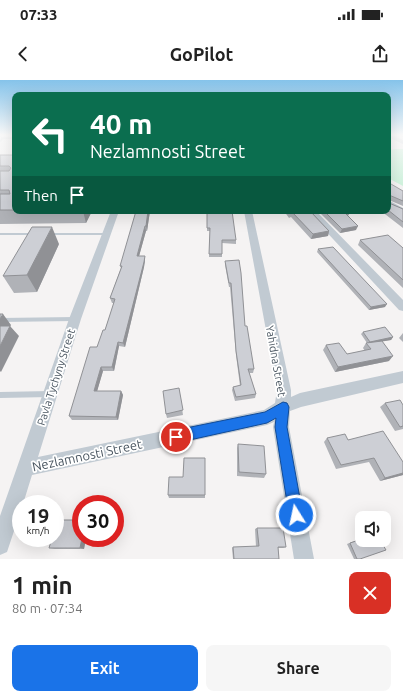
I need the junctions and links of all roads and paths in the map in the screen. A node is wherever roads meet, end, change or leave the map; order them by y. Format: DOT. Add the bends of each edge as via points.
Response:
graph roads {
  1 [pos="391,204"];
  2 [pos="403,212"];
  3 [pos="114,214"];
  4 [pos="249,214"];
  5 [pos="314,214"];
  6 [pos="0,234"];
  7 [pos="38,234"];
  8 [pos="46,234"];
  9 [pos="106,234"];
  10 [pos="403,307"];
  11 [pos="76,319"];
  12 [pos="0,320"];
  13 [pos="403,376"];
  14 [pos="50,394"];
  15 [pos="0,395"];
  16 [pos="283,407"];
  17 [pos="26,468"];
  18 [pos="3,527"];
  19 [pos="0,545"];
  20 [pos="304,559"];
  1 -- 2 [label="street"];
  3 -- 9 [label="street, Pavla Tychyny Street"];
  4 -- 16 [label="street, Yahidna Street" via="284,390"];
  5 -- 10 [label="street"];
  6 -- 7 [label="lane"];
  8 -- 9 [label="lane"];
  9 -- 11 [label="street, Pavla Tychyny Street"];
  11 -- 12 [label="lane"];
  11 -- 14 [label="street, Pavla Tychyny Street"];
  13 -- 16 [label="street, Nezlamnosti Street" via="300,400"];
  14 -- 15 [label="lane"];
  14 -- 17 [label="street, Pavla Tychyny Street"];
  16 -- 17 [label="street, Nezlamnosti Street" via="267,418"];
  16 -- 20 [label="street, Yahidna Street" via="281,427"];
  17 -- 18 [label="street, Pavla Tychyny Street"];
  18 -- 19 [label="street, Pavla Tychyny Street"];
}
